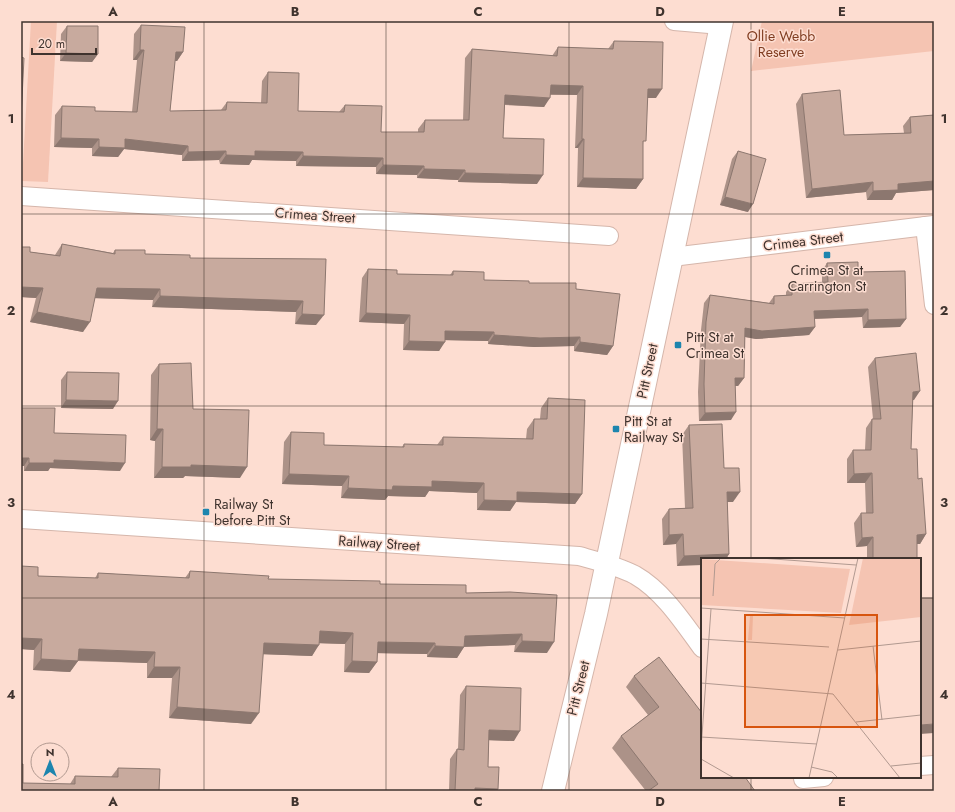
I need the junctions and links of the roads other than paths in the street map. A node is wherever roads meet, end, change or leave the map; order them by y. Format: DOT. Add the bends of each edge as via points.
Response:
graph roads {
  1 [pos="674,21"];
  2 [pos="722,23"];
  3 [pos="21,196"];
  4 [pos="929,226"];
  5 [pos="609,236"];
  6 [pos="672,257"];
  7 [pos="934,305"];
  8 [pos="21,519"];
  9 [pos="606,564"];
  10 [pos="701,647"];
  11 [pos="934,765"];
  12 [pos="921,766"];
  13 [pos="820,778"];
  14 [pos="805,782"];
  15 [pos="553,791"];
  1 -- 2 [label="street"];
  2 -- 6 [label="main road, Pitt Street"];
  3 -- 5 [label="street, Crimea Street"];
  4 -- 6 [label="street, Crimea Street"];
  4 -- 7 [label="street"];
  6 -- 9 [label="main road, Pitt Street"];
  8 -- 9 [label="street, Railway Street" via="568,555"];
  9 -- 10 [label="street, Railway Street" via="634,575 660,596"];
  9 -- 15 [label="main road, Pitt Street"];
  11 -- 12 [label="street"];
  13 -- 14 [label="street"];
}
